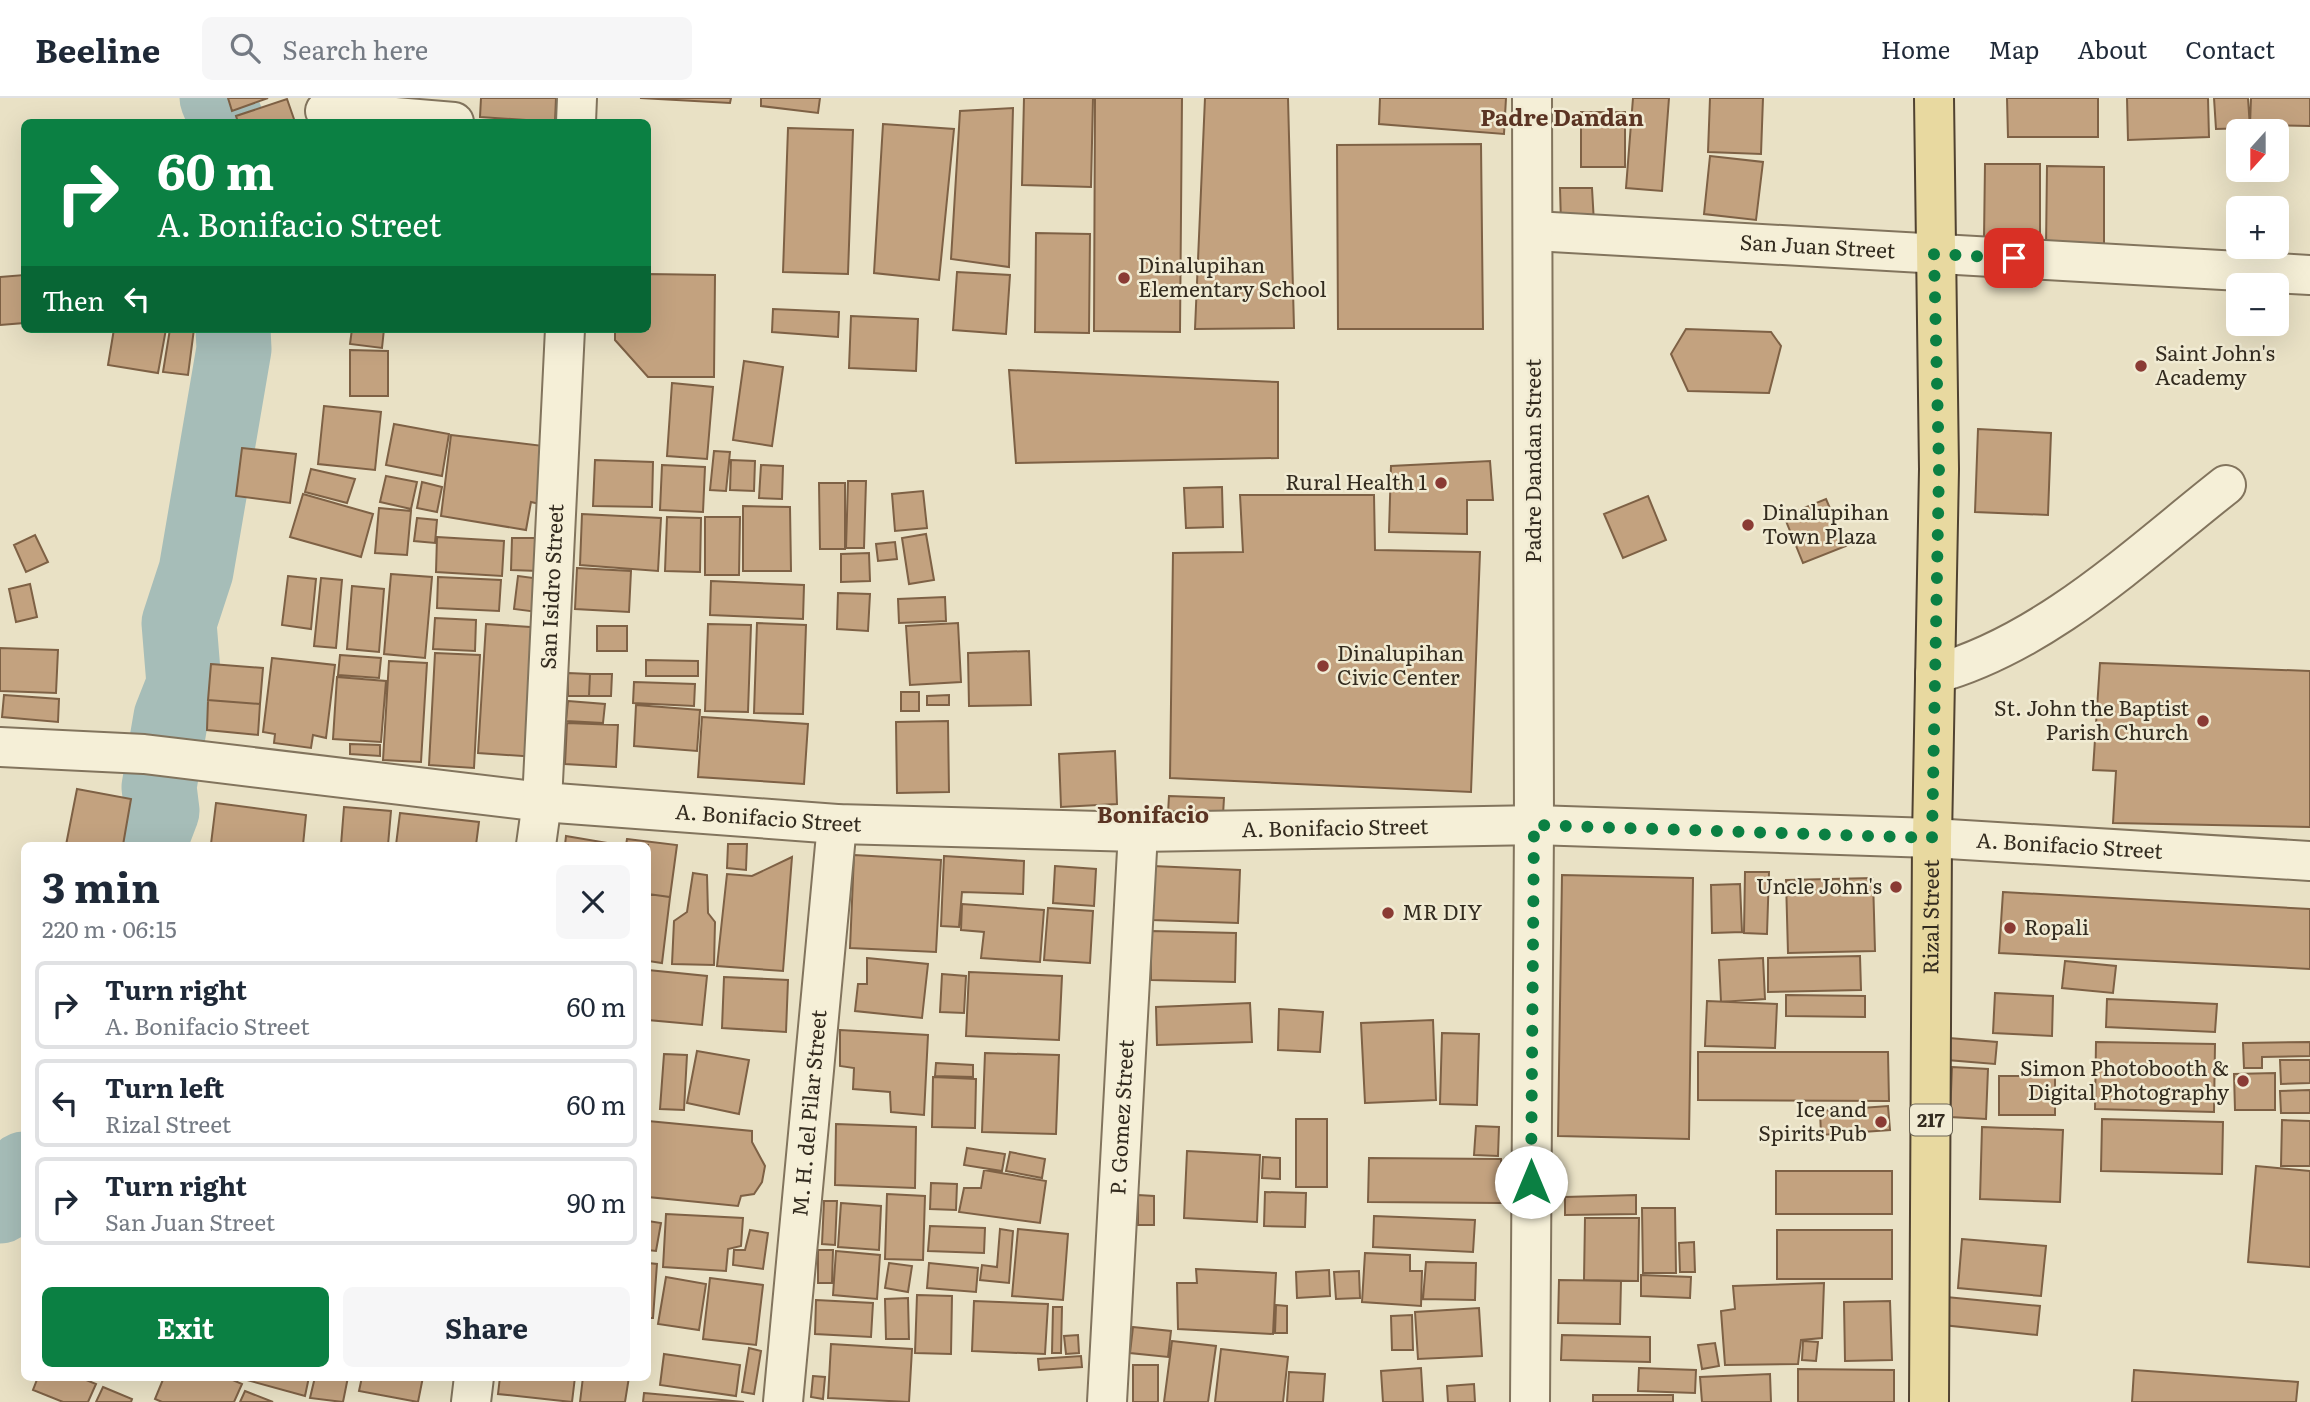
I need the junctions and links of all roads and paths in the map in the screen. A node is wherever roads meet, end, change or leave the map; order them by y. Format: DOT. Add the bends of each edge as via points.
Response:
graph roads {
  1 [pos="578,98"];
  2 [pos="1532,98"];
  3 [pos="1934,98"];
  4 [pos="325,111"];
  5 [pos="419,119"];
  6 [pos="576,119"];
  7 [pos="1534,231"];
  8 [pos="1934,254"];
  9 [pos="2310,275"];
  10 [pos="565,333"];
  11 [pos="2226,485"];
  12 [pos="1935,674"];
  13 [pos="0,747"];
  14 [pos="542,802"];
  15 [pos="837,824"];
  16 [pos="1534,825"];
  17 [pos="1138,832"];
  18 [pos="1932,838"];
  19 [pos="537,842"];
  20 [pos="2310,861"];
  21 [pos="474,1381"];
  22 [pos="471,1402"];
  23 [pos="783,1402"];
  24 [pos="1107,1402"];
  25 [pos="1530,1402"];
  26 [pos="1929,1402"];
  1 -- 6 [label="street"];
  2 -- 7 [label="street, Padre Dandan Street"];
  3 -- 8 [label="main road, Rizal Street / 217"];
  4 -- 5 [label="street"];
  7 -- 8 [label="street, San Juan Street"];
  7 -- 16 [label="street, Padre Dandan Street"];
  8 -- 9 [label="street, San Juan Street"];
  8 -- 12 [label="main road, Rizal Street / 217" via="1939,469"];
  10 -- 14 [label="street, San Isidro Street"];
  11 -- 12 [label="street" via="2077,601 2000,650"];
  12 -- 18 [label="main road, Rizal Street / 217"];
  13 -- 14 [label="street, A. Bonifacio Street" via="194,759"];
  14 -- 15 [label="street, A. Bonifacio Street"];
  14 -- 19 [label="street, San Isidro Street"];
  15 -- 17 [label="street, A. Bonifacio Street"];
  15 -- 23 [label="street, M. H. del Pilar Street"];
  16 -- 17 [label="street, A. Bonifacio Street"];
  16 -- 18 [label="street, A. Bonifacio Street"];
  16 -- 25 [label="street, Padre Dandan Street"];
  17 -- 24 [label="street, P. Gomez Street"];
  18 -- 20 [label="street, A. Bonifacio Street"];
  18 -- 26 [label="main road, Rizal Street / 217"];
  21 -- 22 [label="street"];
}
